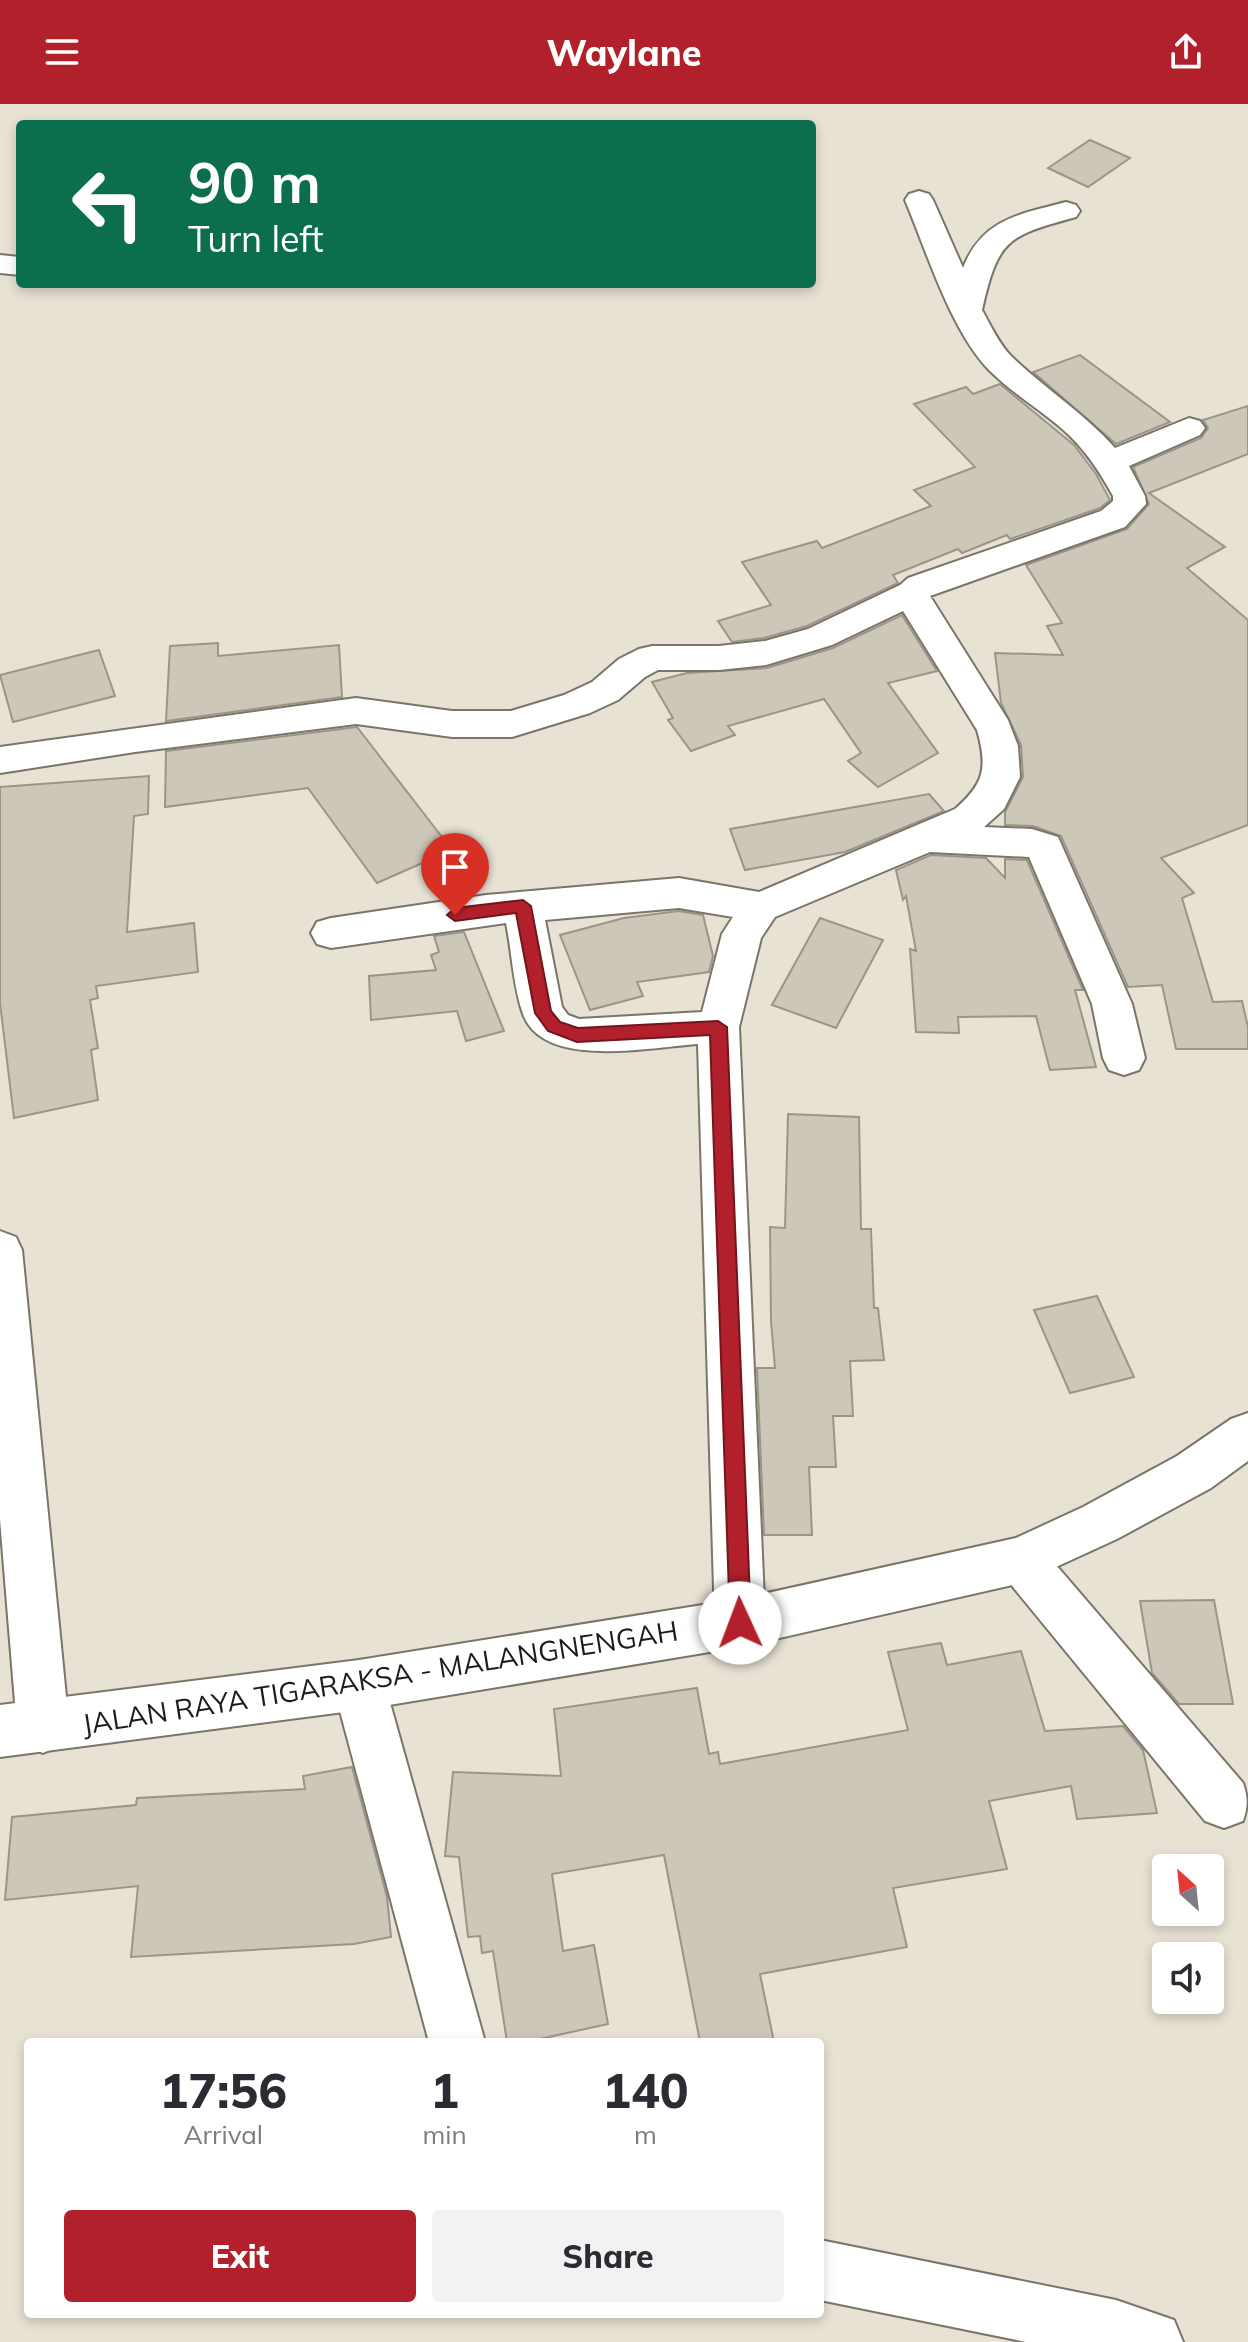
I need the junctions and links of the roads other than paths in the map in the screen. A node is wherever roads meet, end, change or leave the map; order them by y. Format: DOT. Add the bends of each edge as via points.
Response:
graph roads {
  1 [pos="919,200"];
  2 [pos="1066,211"];
  3 [pos="967,310"];
  4 [pos="1189,428"];
  5 [pos="1110,462"];
  6 [pos="912,593"];
  7 [pos="0,760"];
  8 [pos="923,838"];
  9 [pos="523,906"];
  10 [pos="761,907"];
  11 [pos="331,933"];
  12 [pos="718,1027"];
  13 [pos="1124,1058"];
  14 [pos="0,1250"];
  15 [pos="1248,1434"];
  16 [pos="1021,1560"];
  17 [pos="740,1623"];
  18 [pos="359,1685"];
  19 [pos="22,1729"];
  20 [pos="1224,1802"];
  21 [pos="456,2038"];
  22 [pos="824,2271"];
  23 [pos="1152,2342"];
  1 -- 3 [label="street"];
  2 -- 3 [label="street" via="1024,222 990,242 978,262"];
  3 -- 5 [label="street" via="1000,363 1082,430"];
  4 -- 5 [label="street"];
  5 -- 6 [label="street" via="1129,504 1113,519"];
  6 -- 7 [label="street" via="820,637 766,653 652,658 605,691 512,724 452,724 356,711"];
  6 -- 8 [label="street" via="995,729 1000,746 1001,777 991,799 968,819"];
  8 -- 10 [label="street"];
  8 -- 13 [label="street" via="1044,847 1112,1004"];
  9 -- 10 [label="street" via="679,893"];
  9 -- 11 [label="street"];
  9 -- 12 [label="street" via="543,1013 554,1026 577,1035"];
  10 -- 12 [label="street" via="742,934"];
  12 -- 17 [label="street"];
  14 -- 19 [label="street"];
  15 -- 16 [label="street, JALAN RAYA TIGARAKSA - MALANGNENGAH" via="1194,1472"];
  16 -- 17 [label="street, JALAN RAYA TIGARAKSA - MALANGNENGAH"];
  16 -- 20 [label="street"];
  17 -- 18 [label="street, JALAN RAYA TIGARAKSA - MALANGNENGAH"];
  18 -- 19 [label="street, JALAN RAYA TIGARAKSA - MALANGNENGAH"];
  18 -- 21 [label="street"];
  22 -- 23 [label="street" via="1116,2330"];
}
